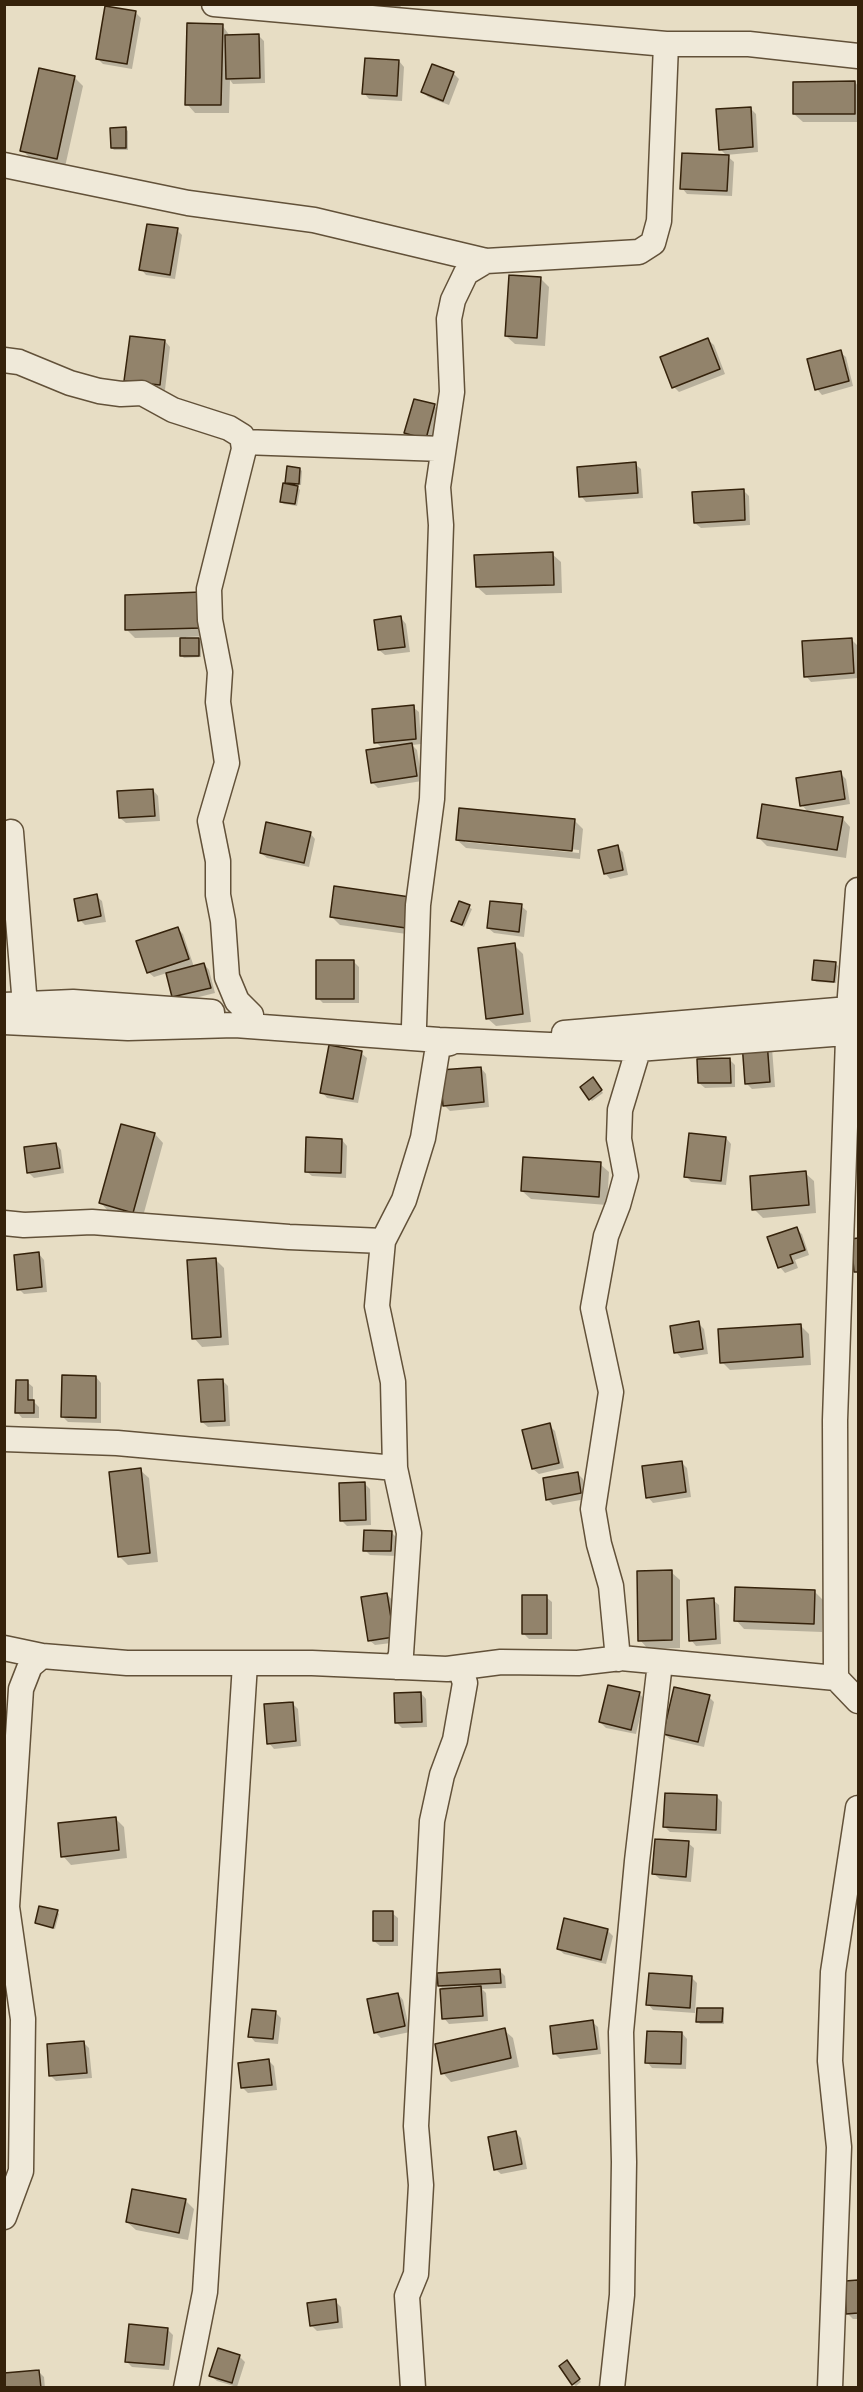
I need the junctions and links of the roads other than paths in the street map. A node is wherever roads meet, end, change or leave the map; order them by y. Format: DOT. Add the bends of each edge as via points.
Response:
graph roads {
  1 [pos="214,4"];
  2 [pos="666,44"];
  3 [pos="858,56"];
  4 [pos="4,165"];
  5 [pos="486,261"];
  6 [pos="4,360"];
  7 [pos="243,442"];
  8 [pos="442,449"];
  9 [pos="11,832"];
  10 [pos="858,890"];
  11 [pos="4,1005"];
  12 [pos="849,1009"];
  13 [pos="251,1015"];
  14 [pos="16,1023"];
  15 [pos="414,1026"];
  16 [pos="634,1027"];
  17 [pos="858,1032"];
  18 [pos="447,1041"];
  19 [pos="4,1223"];
  20 [pos="383,1241"];
  21 [pos="4,1439"];
  22 [pos="395,1468"];
  23 [pos="4,1648"];
  24 [pos="42,1656"];
  25 [pos="618,1659"];
  26 [pos="660,1663"];
  27 [pos="245,1664"];
  28 [pos="397,1667"];
  29 [pos="460,1668"];
  30 [pos="836,1678"];
  31 [pos="858,1701"];
  32 [pos="858,1808"];
  33 [pos="4,2217"];
  34 [pos="186,2388"];
  35 [pos="413,2388"];
  36 [pos="612,2388"];
  37 [pos="830,2388"];
  1 -- 2 [label="street"];
  2 -- 3 [label="street" via="749,44"];
  2 -- 5 [label="street" via="659,221 653,243 639,252"];
  4 -- 5 [label="street" via="188,203 314,220"];
  5 -- 8 [label="street" via="466,273 453,300 449,319 452,392"];
  6 -- 7 [label="street" via="20,362 99,391 142,393 173,410 229,428 242,436"];
  7 -- 8 [label="street"];
  7 -- 13 [label="street" via="209,589 227,763 210,821 218,861 227,977 237,1001"];
  8 -- 15 [label="street" via="432,799 418,905"];
  9 -- 14 [label="street"];
  10 -- 12 [label="street"];
  11 -- 13 [label="street" via="73,1002"];
  12 -- 16 [label="street"];
  12 -- 30 [label="street" via="835,1384"];
  13 -- 15 [label="street"];
  14 -- 18 [label="street" via="129,1028 235,1024"];
  15 -- 18 [label="street"];
  16 -- 18 [label="street"];
  16 -- 25 [label="street" via="636,1057 620,1110 619,1139 626,1176 606,1236 593,1308 611,1392 593,1509 611,1586"];
  17 -- 18 [label="street" via="638,1049"];
  18 -- 20 [label="street" via="405,1200"];
  19 -- 20 [label="street" via="92,1222"];
  20 -- 22 [label="street" via="377,1306 393,1382"];
  21 -- 22 [label="street" via="117,1443"];
  22 -- 28 [label="street" via="409,1533"];
  23 -- 24 [label="street"];
  24 -- 27 [label="street" via="128,1664"];
  24 -- 33 [label="street" via="30,1666 21,1689 7,1907 23,2019 21,2171"];
  25 -- 26 [label="street"];
  25 -- 29 [label="street" via="501,1662"];
  26 -- 30 [label="street"];
  26 -- 36 [label="street" via="621,2032 622,2295"];
  27 -- 28 [label="street"];
  27 -- 34 [label="street" via="205,2292"];
  28 -- 29 [label="street"];
  29 -- 35 [label="street" via="465,1683 457,1728 432,1821 416,2126 421,2185 416,2274 407,2296"];
  30 -- 31 [label="street"];
  32 -- 37 [label="street" via="833,1971 830,2061 839,2147"];
}
